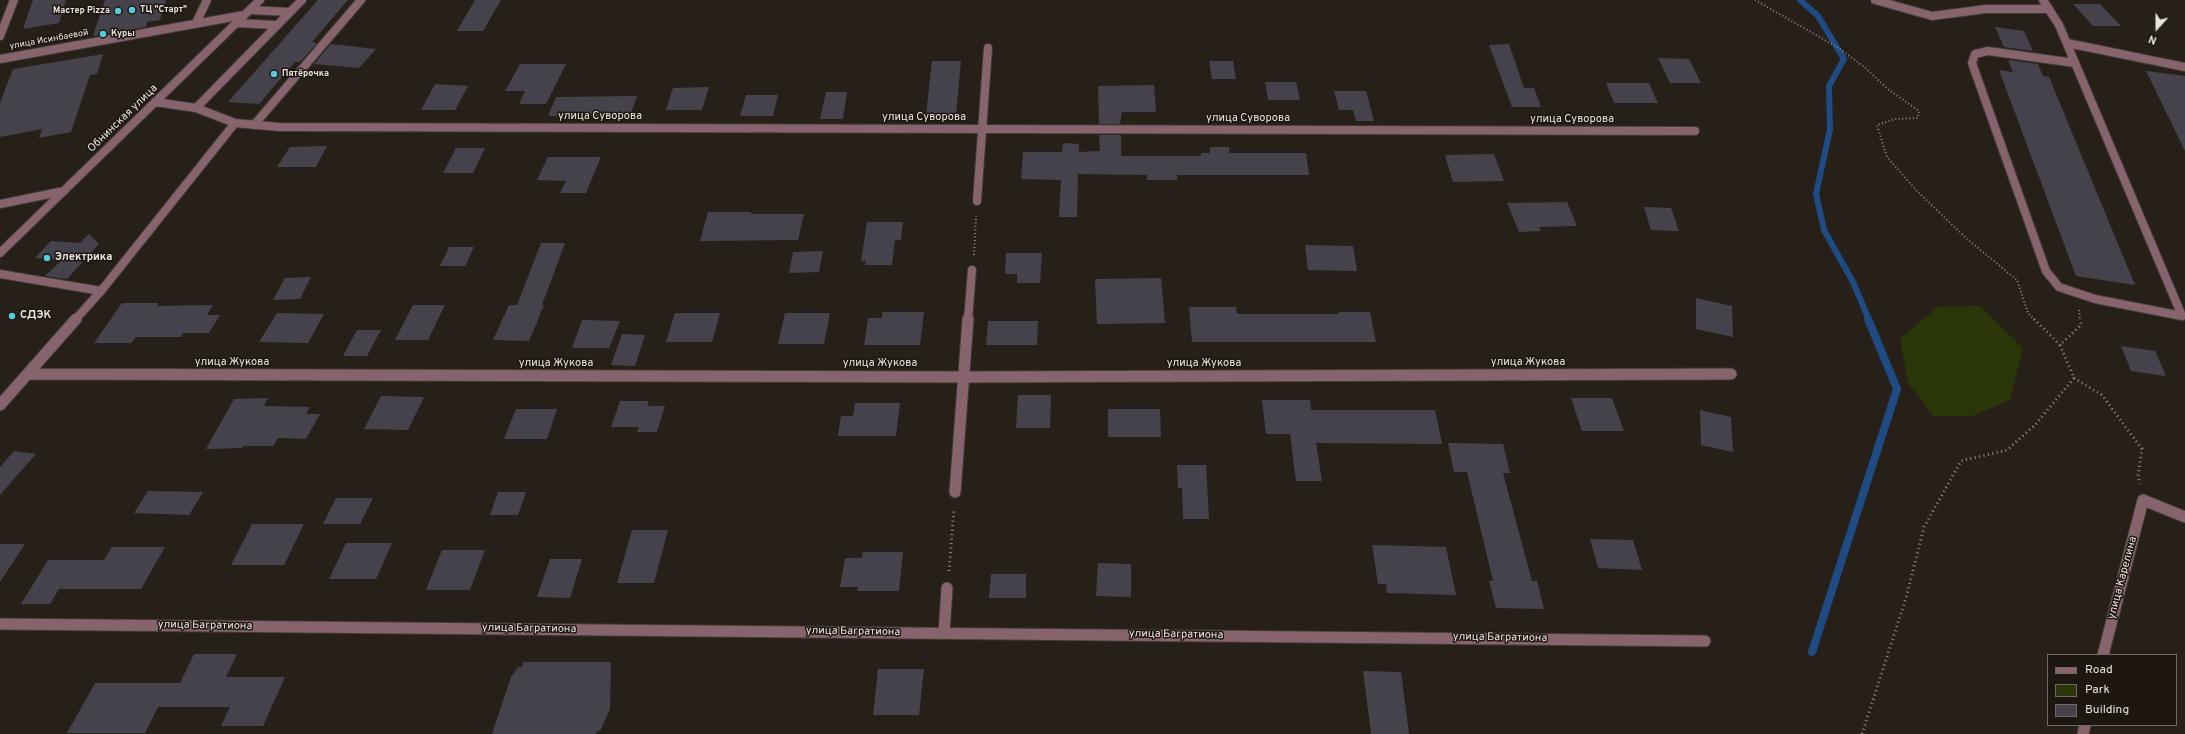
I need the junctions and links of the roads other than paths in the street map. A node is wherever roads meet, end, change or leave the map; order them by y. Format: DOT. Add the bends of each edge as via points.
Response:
graph roads {
  1 [pos="14,0"];
  2 [pos="207,0"];
  3 [pos="260,0"];
  4 [pos="302,0"];
  5 [pos="361,0"];
  6 [pos="1875,0"];
  7 [pos="2043,0"];
  8 [pos="2049,9"];
  9 [pos="290,12"];
  10 [pos="247,13"];
  11 [pos="196,23"];
  12 [pos="236,23"];
  13 [pos="276,25"];
  14 [pos="0,36"];
  15 [pos="2067,43"];
  16 [pos="988,48"];
  17 [pos="0,59"];
  18 [pos="2075,63"];
  19 [pos="2185,67"];
  20 [pos="155,102"];
  21 [pos="196,108"];
  22 [pos="235,123"];
  23 [pos="254,125"];
  24 [pos="983,129"];
  25 [pos="1695,131"];
  26 [pos="64,191"];
  27 [pos="977,201"];
  28 [pos="0,204"];
  29 [pos="0,253"];
  30 [pos="972,270"];
  31 [pos="0,274"];
  32 [pos="101,291"];
  33 [pos="29,374"];
  34 [pos="1731,374"];
  35 [pos="965,377"];
  36 [pos="0,405"];
  37 [pos="955,492"];
  38 [pos="2185,517"];
  39 [pos="947,588"];
  40 [pos="0,624"];
  41 [pos="944,633"];
  42 [pos="1705,640"];
  43 [pos="2103,654"];
  1 -- 14 [label="street"];
  2 -- 11 [label="street"];
  3 -- 10 [label="street, Обнинская улица"];
  4 -- 9 [label="street"];
  5 -- 23 [label="street"];
  6 -- 8 [label="street" via="1932,16 1986,9"];
  7 -- 8 [label="street"];
  8 -- 15 [label="street"];
  9 -- 10 [label="street, улица Исинбаевой"];
  9 -- 13 [label="street"];
  10 -- 11 [label="street, улица Исинбаевой"];
  10 -- 12 [label="street, Обнинская улица"];
  11 -- 17 [label="street, улица Исинбаевой"];
  12 -- 13 [label="street"];
  12 -- 20 [label="street, Обнинская улица"];
  13 -- 21 [label="street"];
  15 -- 18 [label="street"];
  15 -- 19 [label="street"];
  16 -- 24 [label="street"];
  18 -- 18 [label="street" via="2182,316 2078,294 2059,287 2046,271 1972,63 1975,54 1988,50"];
  20 -- 21 [label="street, улица Суворова"];
  20 -- 26 [label="street, Обнинская улица"];
  21 -- 22 [label="street, улица Суворова"];
  22 -- 23 [label="street, улица Суворова"];
  22 -- 32 [label="street"];
  23 -- 24 [label="street, улица Суворова"];
  24 -- 25 [label="street, улица Суворова"];
  24 -- 27 [label="street"];
  26 -- 28 [label="street"];
  26 -- 29 [label="street, Обнинская улица"];
  30 -- 35 [label="street"];
  31 -- 32 [label="street"];
  32 -- 33 [label="street"];
  33 -- 35 [label="street, улица Жукова"];
  33 -- 36 [label="street"];
  34 -- 35 [label="street, улица Жукова"];
  35 -- 37 [label="street"];
  38 -- 43 [label="street, улица Карелина" via="2144,500"];
  39 -- 41 [label="street"];
  40 -- 41 [label="street, улица Багратиона"];
  41 -- 42 [label="street, улица Багратиона"];
}
